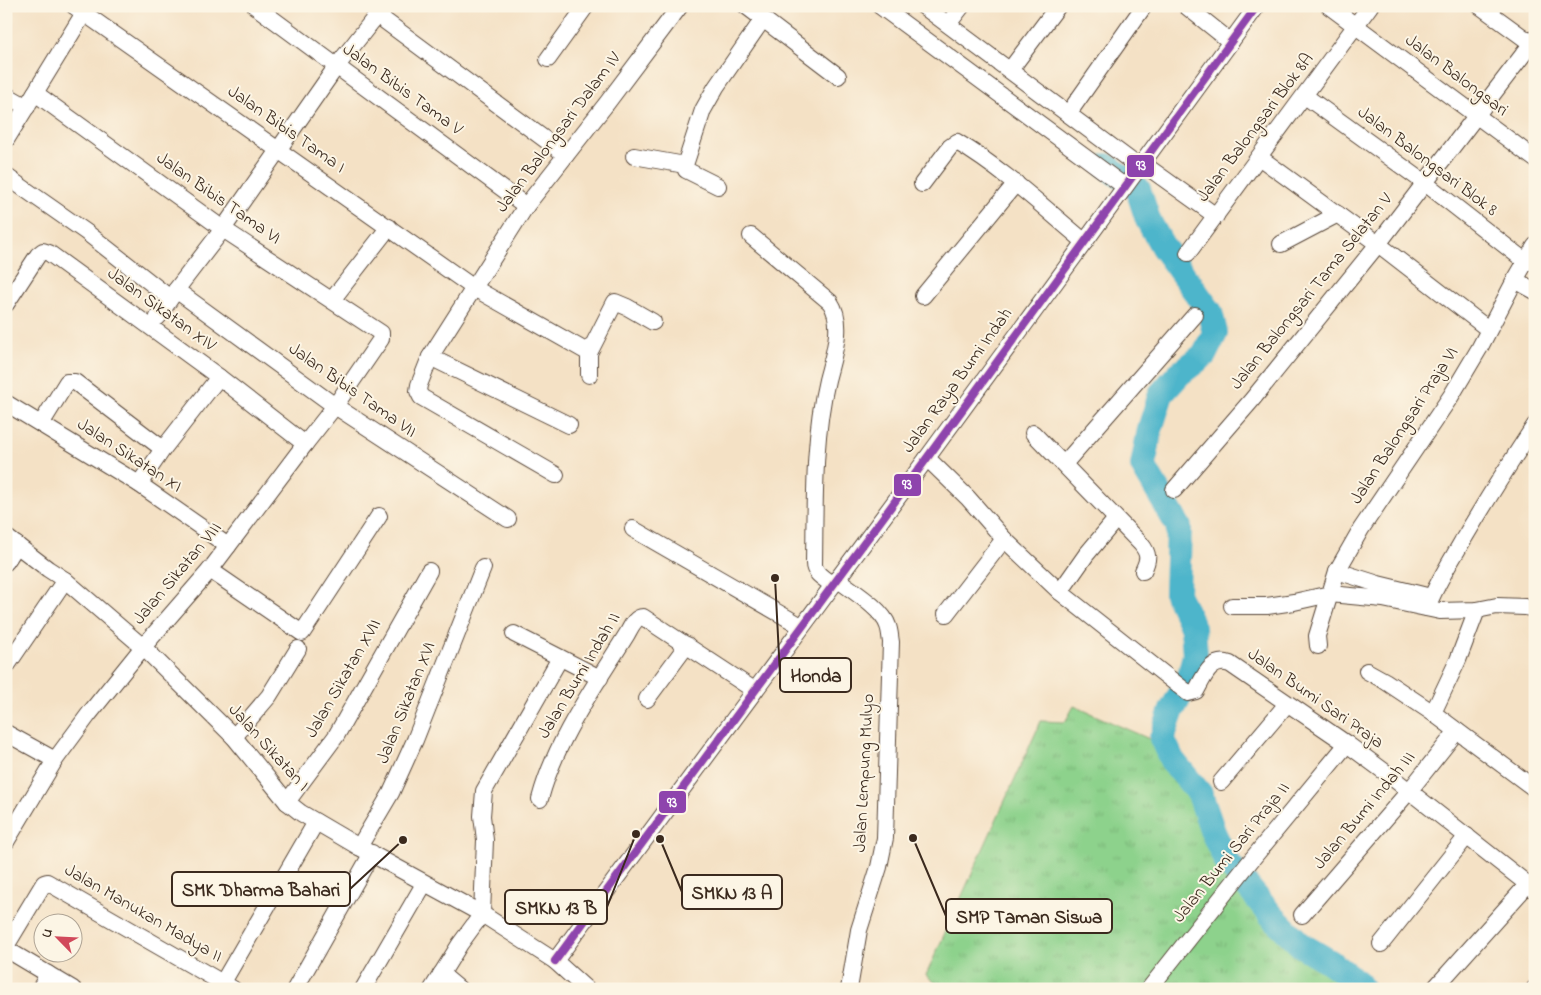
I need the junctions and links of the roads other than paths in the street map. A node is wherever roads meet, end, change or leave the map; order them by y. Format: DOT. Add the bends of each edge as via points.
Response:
graph roads {
  1 [pos="586,6"];
  2 [pos="680,6"];
  3 [pos="746,6"];
  4 [pos="880,6"];
  5 [pos="923,6"];
  6 [pos="962,6"];
  7 [pos="1058,6"];
  8 [pos="1144,6"];
  9 [pos="1186,6"];
  10 [pos="1257,6"];
  11 [pos="1330,6"];
  12 [pos="1370,6"];
  13 [pos="1480,6"];
  14 [pos="257,7"];
  15 [pos="81,8"];
  16 [pos="380,11"];
  17 [pos="763,19"];
  18 [pos="948,24"];
  19 [pos="1355,25"];
  20 [pos="1231,42"];
  21 [pos="1534,43"];
  22 [pos="548,59"];
  23 [pos="336,67"];
  24 [pos="1010,70"];
  25 [pos="838,76"];
  26 [pos="6,95"];
  27 [pos="1305,96"];
  28 [pos="31,100"];
  29 [pos="1068,114"];
  30 [pos="1475,115"];
  31 [pos="6,140"];
  32 [pos="280,150"];
  33 [pos="566,155"];
  34 [pos="634,156"];
  35 [pos="1259,157"];
  36 [pos="1535,159"];
  37 [pos="686,165"];
  38 [pos="1133,175"];
  39 [pos="6,176"];
  40 [pos="1016,183"];
  41 [pos="1425,183"];
  42 [pos="922,184"];
  43 [pos="718,186"];
  44 [pos="526,206"];
  45 [pos="1338,214"];
  46 [pos="1216,216"];
  47 [pos="389,227"];
  48 [pos="223,229"];
  49 [pos="750,236"];
  50 [pos="1085,242"];
  51 [pos="1281,244"];
  52 [pos="1378,244"];
  53 [pos="1535,246"];
  54 [pos="1188,253"];
  55 [pos="1525,261"];
  56 [pos="1514,280"];
  57 [pos="474,288"];
  58 [pos="1535,291"];
  59 [pos="173,294"];
  60 [pos="924,296"];
  61 [pos="332,300"];
  62 [pos="6,304"];
  63 [pos="1194,315"];
  64 [pos="158,317"];
  65 [pos="653,322"];
  66 [pos="1488,329"];
  67 [pos="381,333"];
  68 [pos="589,353"];
  69 [pos="430,357"];
  70 [pos="589,375"];
  71 [pos="219,377"];
  72 [pos="6,403"];
  73 [pos="335,406"];
  74 [pos="41,424"];
  75 [pos="569,425"];
  76 [pos="1535,425"];
  77 [pos="1033,433"];
  78 [pos="304,444"];
  79 [pos="163,449"];
  80 [pos="927,458"];
  81 [pos="1064,464"];
  82 [pos="556,475"];
  83 [pos="139,484"];
  84 [pos="1174,490"];
  85 [pos="379,516"];
  86 [pos="508,519"];
  87 [pos="1116,519"];
  88 [pos="633,529"];
  89 [pos="1004,539"];
  90 [pos="12,541"];
  91 [pos="228,546"];
  92 [pos="6,562"];
  93 [pos="483,568"];
  94 [pos="210,570"];
  95 [pos="429,571"];
  96 [pos="1143,571"];
  97 [pos="65,580"];
  98 [pos="835,582"];
  99 [pos="1334,582"];
  100 [pos="1060,592"];
  101 [pos="1429,602"];
  102 [pos="1232,606"];
  103 [pos="1535,609"];
  104 [pos="1477,610"];
  105 [pos="946,614"];
  106 [pos="801,626"];
  107 [pos="514,634"];
  108 [pos="687,645"];
  109 [pos="1318,646"];
  110 [pos="143,647"];
  111 [pos="12,649"];
  112 [pos="298,650"];
  113 [pos="560,658"];
  114 [pos="6,667"];
  115 [pos="1366,671"];
  116 [pos="600,678"];
  117 [pos="754,690"];
  118 [pos="647,699"];
  119 [pos="1287,704"];
  120 [pos="1433,713"];
  121 [pos="1457,731"];
  122 [pos="6,733"];
  123 [pos="234,737"];
  124 [pos="1347,744"];
  125 [pos="54,760"];
  126 [pos="1221,782"];
  127 [pos="1535,788"];
  128 [pos="1410,790"];
  129 [pos="540,800"];
  130 [pos="286,802"];
  131 [pos="316,822"];
  132 [pos="8,836"];
  133 [pos="1467,836"];
  134 [pos="365,850"];
  135 [pos="424,884"];
  136 [pos="1531,887"];
  137 [pos="482,914"];
  138 [pos="1302,915"];
  139 [pos="1381,944"];
  140 [pos="6,947"];
  141 [pos="555,961"];
  142 [pos="48,974"];
  143 [pos="441,974"];
  144 [pos="225,987"];
  145 [pos="40,989"];
  146 [pos="73,989"];
  147 [pos="295,989"];
  148 [pos="363,989"];
  149 [pos="432,989"];
  150 [pos="459,989"];
  151 [pos="586,989"];
  152 [pos="849,989"];
  153 [pos="1149,989"];
  154 [pos="1434,989"];
  1 -- 22 [label="street"];
  2 -- 33 [label="street, Jalan Balongsari Dalam IV"];
  3 -- 17 [label="street"];
  4 -- 38 [label="street"];
  5 -- 18 [label="street"];
  6 -- 18 [label="street"];
  7 -- 24 [label="street"];
  8 -- 29 [label="street"];
  9 -- 20 [label="street"];
  10 -- 20 [label="street, Jalan Raya Bumi Indah"];
  11 -- 19 [label="street, Jalan Balongsari"];
  12 -- 19 [label="street, Jalan Balongsari Blok 8A"];
  13 -- 21 [label="street"];
  14 -- 23 [label="street, Jalan Bibis Tama V"];
  15 -- 28 [label="street"];
  15 -- 32 [label="street, Jalan Bibis Tama I"];
  16 -- 23 [label="street"];
  16 -- 33 [label="street"];
  17 -- 25 [label="street"];
  17 -- 37 [label="street" via="703,110"];
  18 -- 24 [label="street"];
  19 -- 27 [label="street, Jalan Balongsari Blok 8A"];
  19 -- 30 [label="street, Jalan Balongsari"];
  20 -- 38 [label="street, Jalan Raya Bumi Indah"];
  21 -- 30 [label="street, Jalan Balongsari Tama Selatan V"];
  23 -- 32 [label="street"];
  23 -- 44 [label="street, Jalan Bibis Tama V"];
  24 -- 29 [label="street"];
  26 -- 28 [label="street, Jalan Bibis Tama VI"];
  27 -- 35 [label="street, Jalan Balongsari Blok 8A"];
  27 -- 41 [label="street, Jalan Balongsari Blok 8"];
  28 -- 31 [label="street"];
  28 -- 48 [label="street, Jalan Bibis Tama VI"];
  29 -- 38 [label="street"];
  30 -- 36 [label="street, Jalan Balongsari"];
  30 -- 41 [label="street, Jalan Balongsari Tama Selatan V"];
  32 -- 47 [label="street, Jalan Bibis Tama I"];
  32 -- 48 [label="street"];
  33 -- 44 [label="street, Jalan Balongsari Dalam IV"];
  34 -- 37 [label="street"];
  35 -- 45 [label="street"];
  35 -- 46 [label="street, Jalan Balongsari Blok 8A"];
  37 -- 43 [label="street" via="688,171"];
  38 -- 46 [label="street"];
  38 -- 50 [label="street, Jalan Raya Bumi Indah"];
  39 -- 59 [label="street, Jalan Bibis Tama VII"];
  40 -- 42 [label="street" via="957,142"];
  40 -- 50 [label="street"];
  40 -- 60 [label="street"];
  41 -- 52 [label="street, Jalan Balongsari Tama Selatan V"];
  41 -- 55 [label="street, Jalan Balongsari Blok 8"];
  44 -- 57 [label="street, Jalan Balongsari Dalam IV"];
  45 -- 51 [label="street"];
  45 -- 52 [label="street"];
  46 -- 54 [label="street, Jalan Balongsari Blok 8A"];
  47 -- 57 [label="street, Jalan Bibis Tama I"];
  47 -- 61 [label="street"];
  48 -- 59 [label="street"];
  48 -- 61 [label="street, Jalan Bibis Tama VI"];
  49 -- 98 [label="street, Jalan Lempung Mulyo" via="835,309 835,347 822,405 818,443 814,569"];
  50 -- 80 [label="street, Jalan Raya Bumi Indah"];
  52 -- 66 [label="street"];
  52 -- 84 [label="street, Jalan Balongsari Tama Selatan V"];
  53 -- 55 [label="street, Jalan Balongsari Praja VI"];
  55 -- 56 [label="street, Jalan Balongsari Praja VI"];
  56 -- 58 [label="street"];
  56 -- 66 [label="street, Jalan Balongsari Praja VI"];
  57 -- 68 [label="street, Jalan Bibis Tama I"];
  57 -- 69 [label="street"];
  59 -- 64 [label="street"];
  59 -- 73 [label="street, Jalan Bibis Tama VII"];
  61 -- 67 [label="street, Jalan Bibis Tama VI"];
  62 -- 71 [label="street, Jalan Sikatan XIV" via="38,254 43,251 49,253"];
  63 -- 81 [label="street"];
  65 -- 68 [label="street" via="615,302"];
  66 -- 99 [label="street, Jalan Balongsari Praja VI" via="1451,396 1361,529"];
  67 -- 73 [label="street, Jalan Sikatan VIII" via="381,339"];
  68 -- 70 [label="street"];
  69 -- 75 [label="street"];
  69 -- 82 [label="street" via="418,385 421,397"];
  71 -- 78 [label="street, Jalan Sikatan XIV"];
  71 -- 79 [label="street"];
  72 -- 74 [label="street, Jalan Sikatan XI"];
  73 -- 78 [label="street, Jalan Sikatan VIII"];
  73 -- 86 [label="street, Jalan Bibis Tama VII"];
  74 -- 79 [label="street" via="67,382 74,382"];
  74 -- 83 [label="street, Jalan Sikatan XI"];
  76 -- 101 [label="street" via="1487,498"];
  77 -- 81 [label="street"];
  78 -- 91 [label="street, Jalan Sikatan VIII"];
  79 -- 83 [label="street"];
  80 -- 89 [label="street, Jalan Bumi Sari Praja"];
  80 -- 98 [label="street, Jalan Raya Bumi Indah"];
  81 -- 87 [label="street"];
  83 -- 91 [label="street, Jalan Sikatan XI"];
  85 -- 94 [label="street" via="302,633"];
  87 -- 96 [label="street" via="1148,554"];
  87 -- 100 [label="street"];
  88 -- 106 [label="street"];
  89 -- 100 [label="street, Jalan Bumi Sari Praja"];
  89 -- 105 [label="street"];
  90 -- 92 [label="street"];
  90 -- 97 [label="street, Jalan Sikatan I"];
  91 -- 94 [label="street, Jalan Sikatan VIII"];
  93 -- 134 [label="street, Jalan Sikatan XVI" via="415,740"];
  94 -- 110 [label="street, Jalan Sikatan VIII"];
  95 -- 130 [label="street, Jalan Sikatan XVII" via="336,736"];
  97 -- 110 [label="street, Jalan Sikatan I"];
  97 -- 111 [label="street"];
  98 -- 106 [label="street, Jalan Raya Bumi Indah"];
  98 -- 152 [label="street, Jalan Lempung Mulyo" via="864,599 880,614 888,625 891,642 885,838 859,930"];
  99 -- 101 [label="street" via="1383,599"];
  99 -- 101 [label="street" via="1378,584"];
  99 -- 102 [label="street" via="1294,602"];
  99 -- 109 [label="street, Jalan Balongsari Praja VI" via="1317,636"];
  100 -- 119 [label="street, Jalan Bumi Sari Praja" via="1184,690 1196,691 1211,666 1226,663"];
  101 -- 104 [label="street" via="1440,611"];
  103 -- 104 [label="street" via="1497,606"];
  104 -- 120 [label="street"];
  106 -- 117 [label="street, Jalan Raya Bumi Indah"];
  107 -- 113 [label="street"];
  108 -- 116 [label="street, Jalan Bumi Indah II" via="640,617"];
  108 -- 117 [label="street, Jalan Bumi Indah II"];
  108 -- 118 [label="street"];
  110 -- 123 [label="street, Jalan Sikatan I"];
  110 -- 125 [label="street, Jalan Sikatan VIII"];
  111 -- 114 [label="street"];
  112 -- 123 [label="street" via="269,696"];
  113 -- 116 [label="street"];
  113 -- 137 [label="street" via="484,791"];
  115 -- 120 [label="street"];
  116 -- 129 [label="street, Jalan Bumi Indah II" via="556,754"];
  117 -- 141 [label="street, Jalan Raya Bumi Indah"];
  119 -- 124 [label="street, Jalan Bumi Sari Praja"];
  119 -- 126 [label="street"];
  120 -- 121 [label="street"];
  121 -- 127 [label="street"];
  121 -- 128 [label="street, Jalan Bumi Indah III"];
  122 -- 125 [label="street"];
  123 -- 130 [label="street, Jalan Sikatan I"];
  124 -- 128 [label="street, Jalan Bumi Sari Praja"];
  124 -- 153 [label="street, Jalan Bumi Sari Praja II"];
  125 -- 132 [label="street, Jalan Sikatan VIII"];
  128 -- 133 [label="street, Jalan Bumi Sari Praja"];
  128 -- 138 [label="street, Jalan Bumi Indah III"];
  130 -- 131 [label="street, Jalan Sikatan I"];
  131 -- 134 [label="street, Jalan Sikatan I"];
  131 -- 144 [label="street"];
  133 -- 136 [label="street, Jalan Bumi Sari Praja"];
  133 -- 139 [label="street"];
  134 -- 135 [label="street, Jalan Sikatan I"];
  134 -- 147 [label="street, Jalan Sikatan XVI"];
  135 -- 137 [label="street, Jalan Sikatan I"];
  135 -- 148 [label="street"];
  136 -- 154 [label="street"];
  137 -- 141 [label="street, Jalan Sikatan I"];
  137 -- 143 [label="street"];
  140 -- 142 [label="street"];
  140 -- 144 [label="street, Jalan Manukan Madya II" via="33,899 47,882"];
  141 -- 151 [label="street, Jalan Sikatan I"];
  142 -- 145 [label="street"];
  142 -- 146 [label="street"];
  143 -- 149 [label="street"];
  143 -- 150 [label="street"];
}
